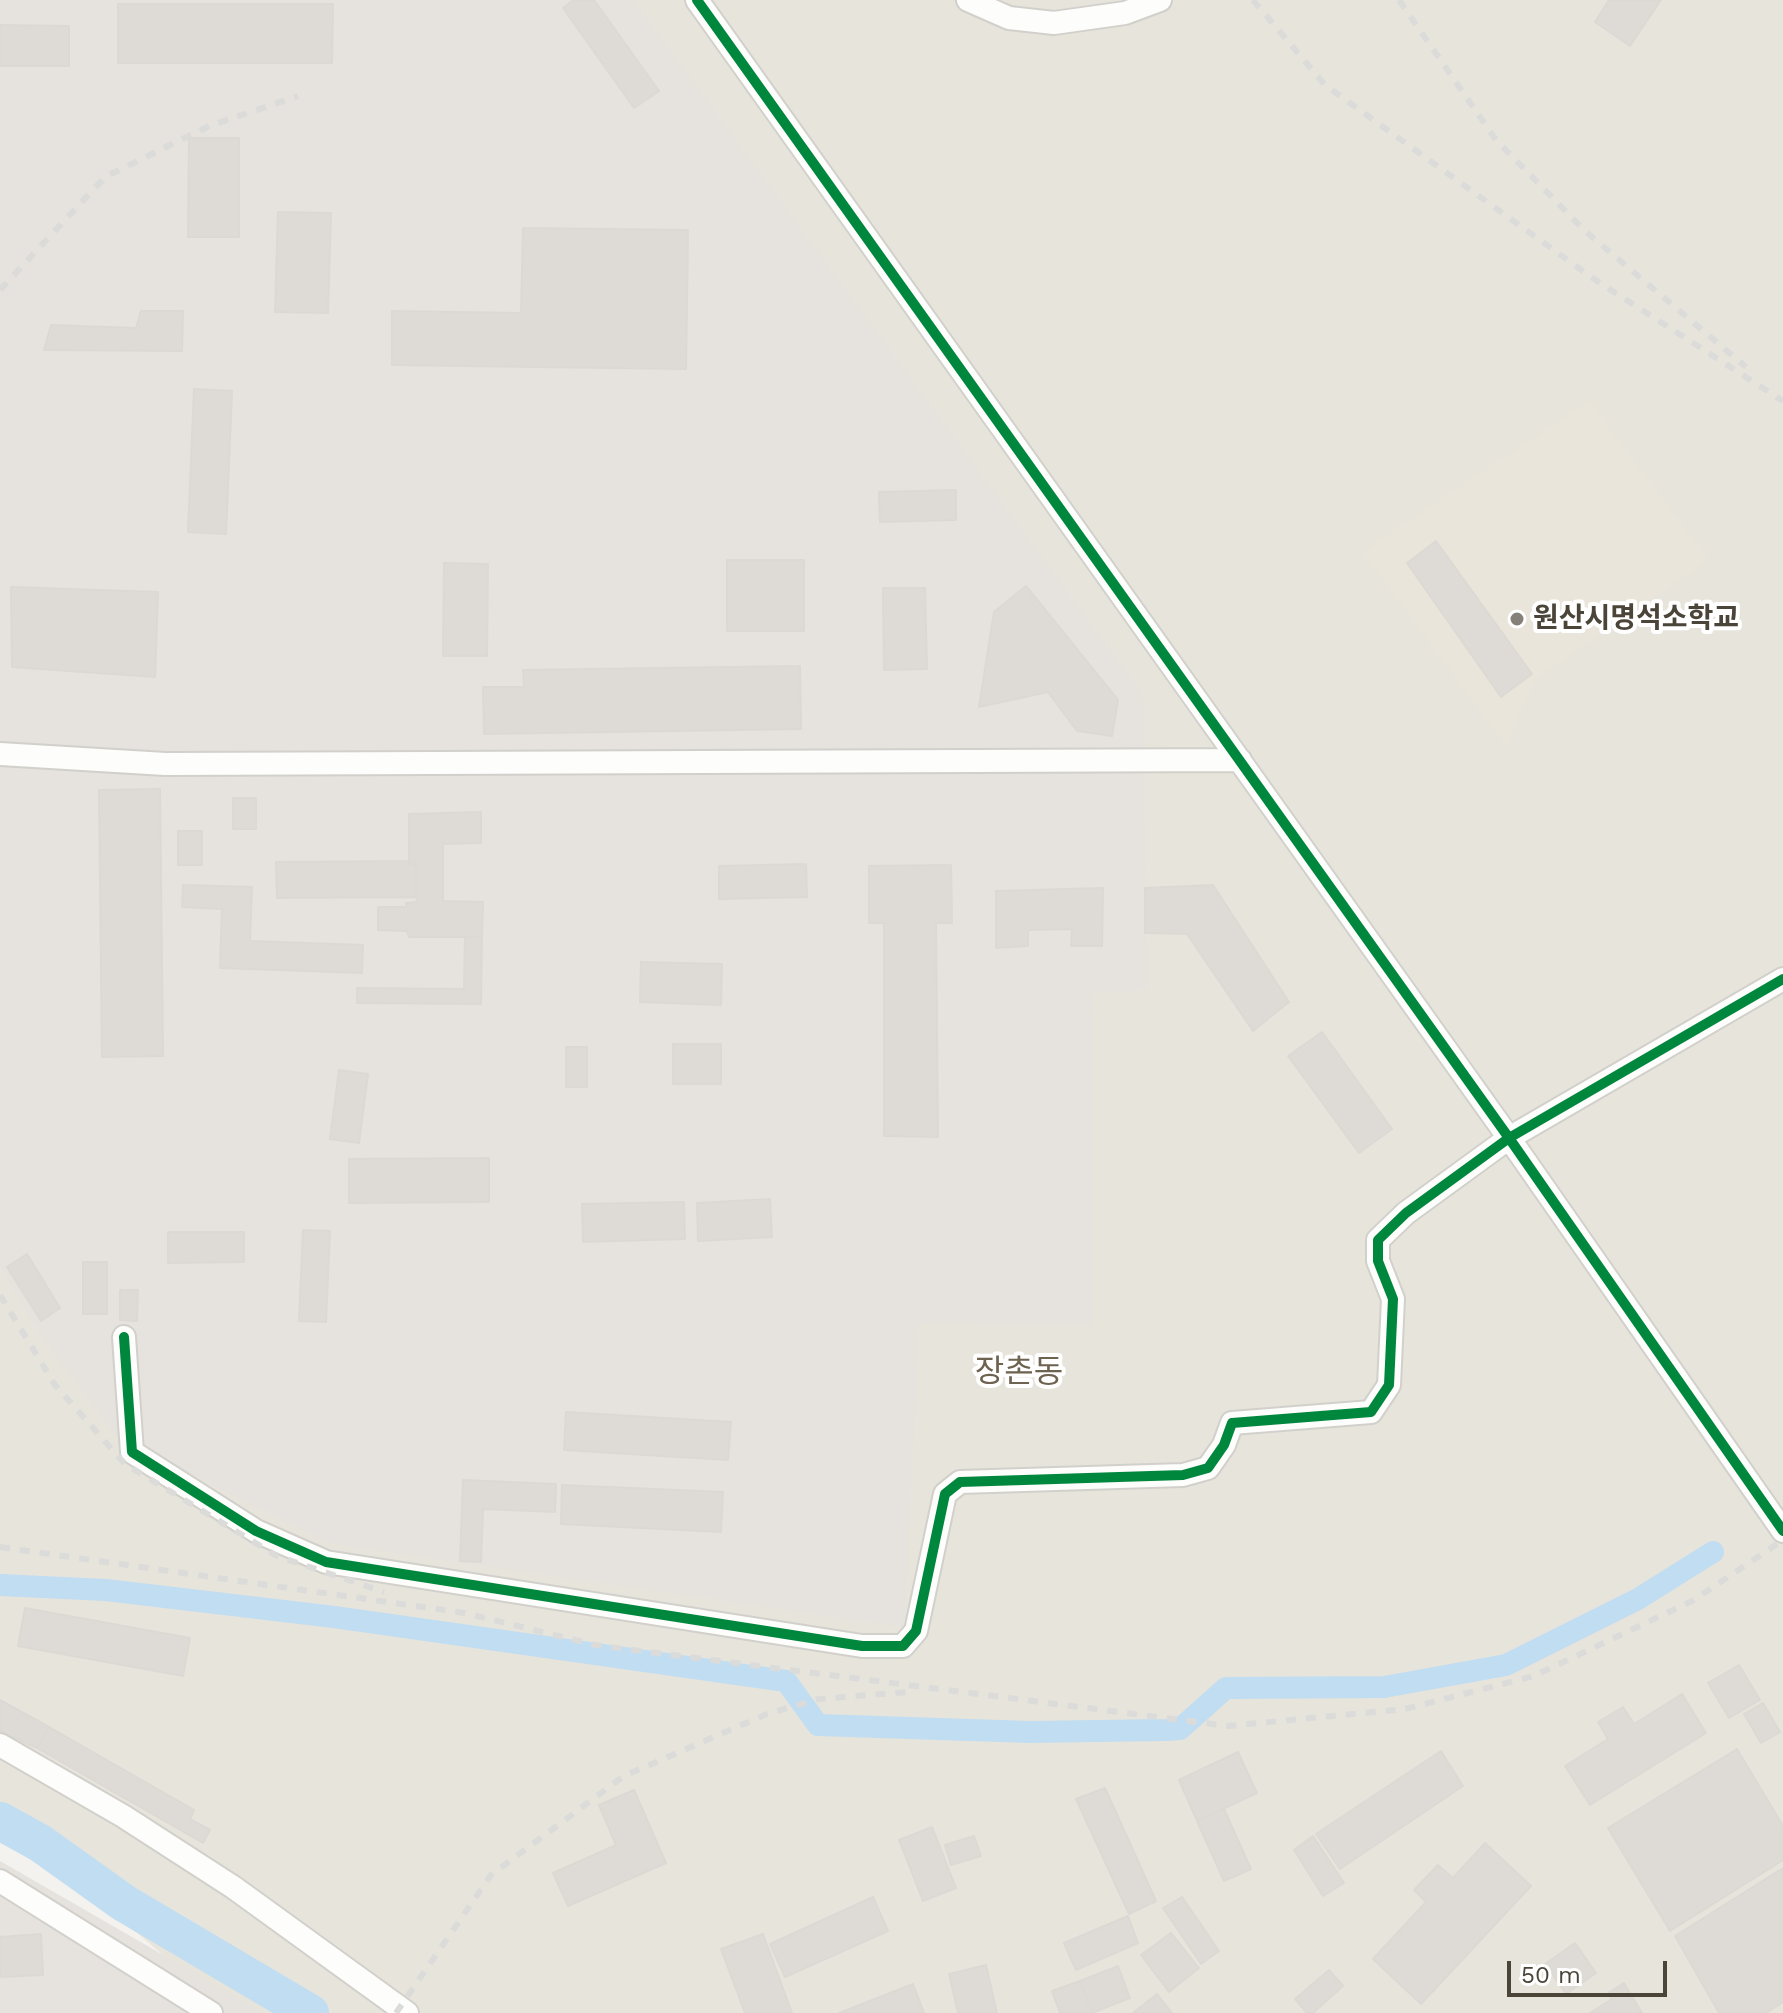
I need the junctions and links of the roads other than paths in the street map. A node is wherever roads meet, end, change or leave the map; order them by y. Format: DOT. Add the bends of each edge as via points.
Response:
graph roads {
  1 [pos="697,0"];
  2 [pos="968,0"];
  3 [pos="1160,0"];
  4 [pos="0,754"];
  5 [pos="1240,760"];
  6 [pos="1783,979"];
  7 [pos="1509,1138"];
  8 [pos="124,1337"];
  9 [pos="1783,1531"];
  10 [pos="0,1745"];
  11 [pos="0,1881"];
  12 [pos="211,2013"];
  13 [pos="407,2013"];
  1 -- 5 [label="street"];
  2 -- 3 [label="street" via="1009,18 1054,23 1125,13"];
  4 -- 5 [label="street" via="165,764"];
  5 -- 7 [label="street"];
  6 -- 7 [label="street"];
  7 -- 8 [label="street" via="1406,1213 1378,1240 1378,1261 1393,1299 1389,1385 1371,1412 1232,1423 1208,1468 1183,1475 960,1482 945,1494 916,1631 903,1646 862,1646 326,1562 256,1531 132,1452"];
  7 -- 9 [label="street"];
  10 -- 13 [label="street" via="233,1887"];
  11 -- 12 [label="street"];
}
